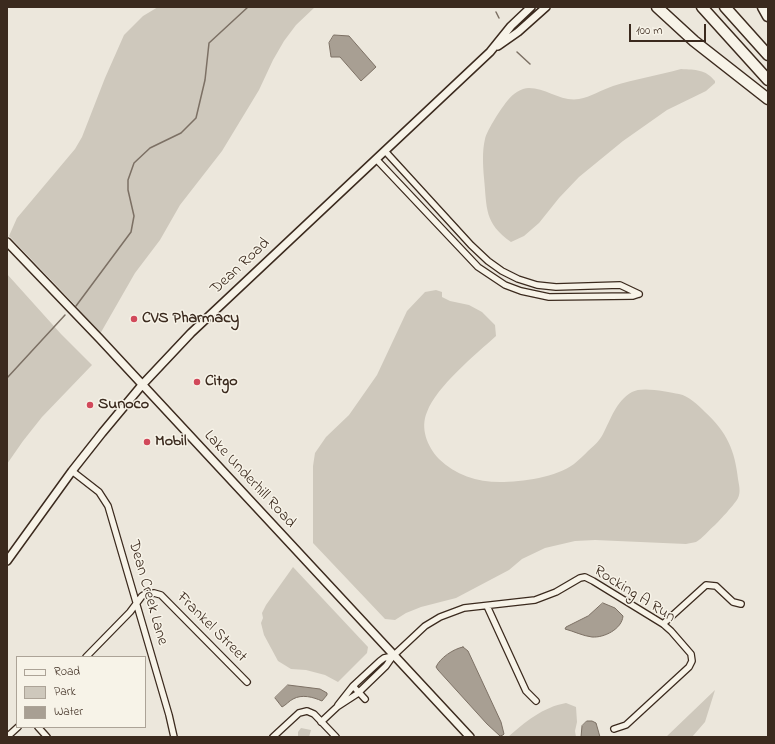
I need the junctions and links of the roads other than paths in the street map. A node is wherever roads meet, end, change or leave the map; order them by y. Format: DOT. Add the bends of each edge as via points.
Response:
graph roads {
  1 [pos="530,7"];
  2 [pos="546,7"];
  3 [pos="657,7"];
  4 [pos="702,7"];
  5 [pos="726,7"];
  6 [pos="763,7"];
  7 [pos="768,16"];
  8 [pos="490,52"];
  9 [pos="768,55"];
  10 [pos="768,80"];
  11 [pos="768,99"];
  12 [pos="385,151"];
  13 [pos="376,160"];
  14 [pos="7,242"];
  15 [pos="142,385"];
  16 [pos="72,471"];
  17 [pos="7,561"];
  18 [pos="136,603"];
  19 [pos="741,604"];
  20 [pos="487,606"];
  21 [pos="663,624"];
  22 [pos="87,656"];
  23 [pos="393,656"];
  24 [pos="247,682"];
  25 [pos="353,686"];
  26 [pos="359,693"];
  27 [pos="365,699"];
  28 [pos="536,701"];
  29 [pos="337,707"];
  30 [pos="321,722"];
  31 [pos="17,728"];
  32 [pos="39,728"];
  33 [pos="614,730"];
  34 [pos="7,737"];
  35 [pos="47,737"];
  36 [pos="174,737"];
  37 [pos="273,737"];
  38 [pos="336,737"];
  39 [pos="470,737"];
  1 -- 8 [label="street, Dean Road"];
  2 -- 8 [label="street, Dean Road"];
  3 -- 11 [label="highway" via="694,41"];
  4 -- 10 [label="highway"];
  5 -- 9 [label="highway"];
  6 -- 7 [label="highway"];
  8 -- 12 [label="street, Dean Road"];
  12 -- 13 [label="street, Dean Road"];
  12 -- 13 [label="street" via="471,245 502,271 536,285 620,285 639,294 548,297 505,285 478,267"];
  13 -- 15 [label="street, Dean Road" via="191,333"];
  14 -- 15 [label="street, Lake Underhill Road"];
  15 -- 16 [label="street, Dean Road"];
  15 -- 23 [label="street, Lake Underhill Road"];
  16 -- 17 [label="street, Dean Road"];
  16 -- 18 [label="street, Dean Creek Lane" via="99,492 106,502"];
  18 -- 22 [label="street"];
  18 -- 24 [label="street, Frankel Street" via="145,594 161,595"];
  18 -- 36 [label="street, Dean Creek Lane"];
  19 -- 21 [label="street" via="732,602 716,586 706,585"];
  20 -- 21 [label="street, Rocking A Run" via="535,600 556,592 577,578 585,577"];
  20 -- 23 [label="street, Rocking A Run" via="458,609 440,616 425,626"];
  20 -- 28 [label="street" via="526,691"];
  21 -- 33 [label="street, Rocking A Run" via="690,652 691,664 626,725"];
  23 -- 25 [label="street, Rocking A Run" via="381,659"];
  23 -- 26 [label="street, Rocking A Run"];
  23 -- 39 [label="street, Lake Underhill Road"];
  25 -- 26 [label="street"];
  25 -- 29 [label="street, Rocking A Run"];
  26 -- 27 [label="street"];
  26 -- 29 [label="street, Rocking A Run"];
  29 -- 30 [label="street, Rocking A Run"];
  30 -- 37 [label="street" via="311,712 302,711"];
  30 -- 38 [label="street"];
  31 -- 34 [label="street"];
  32 -- 35 [label="street"];
}
